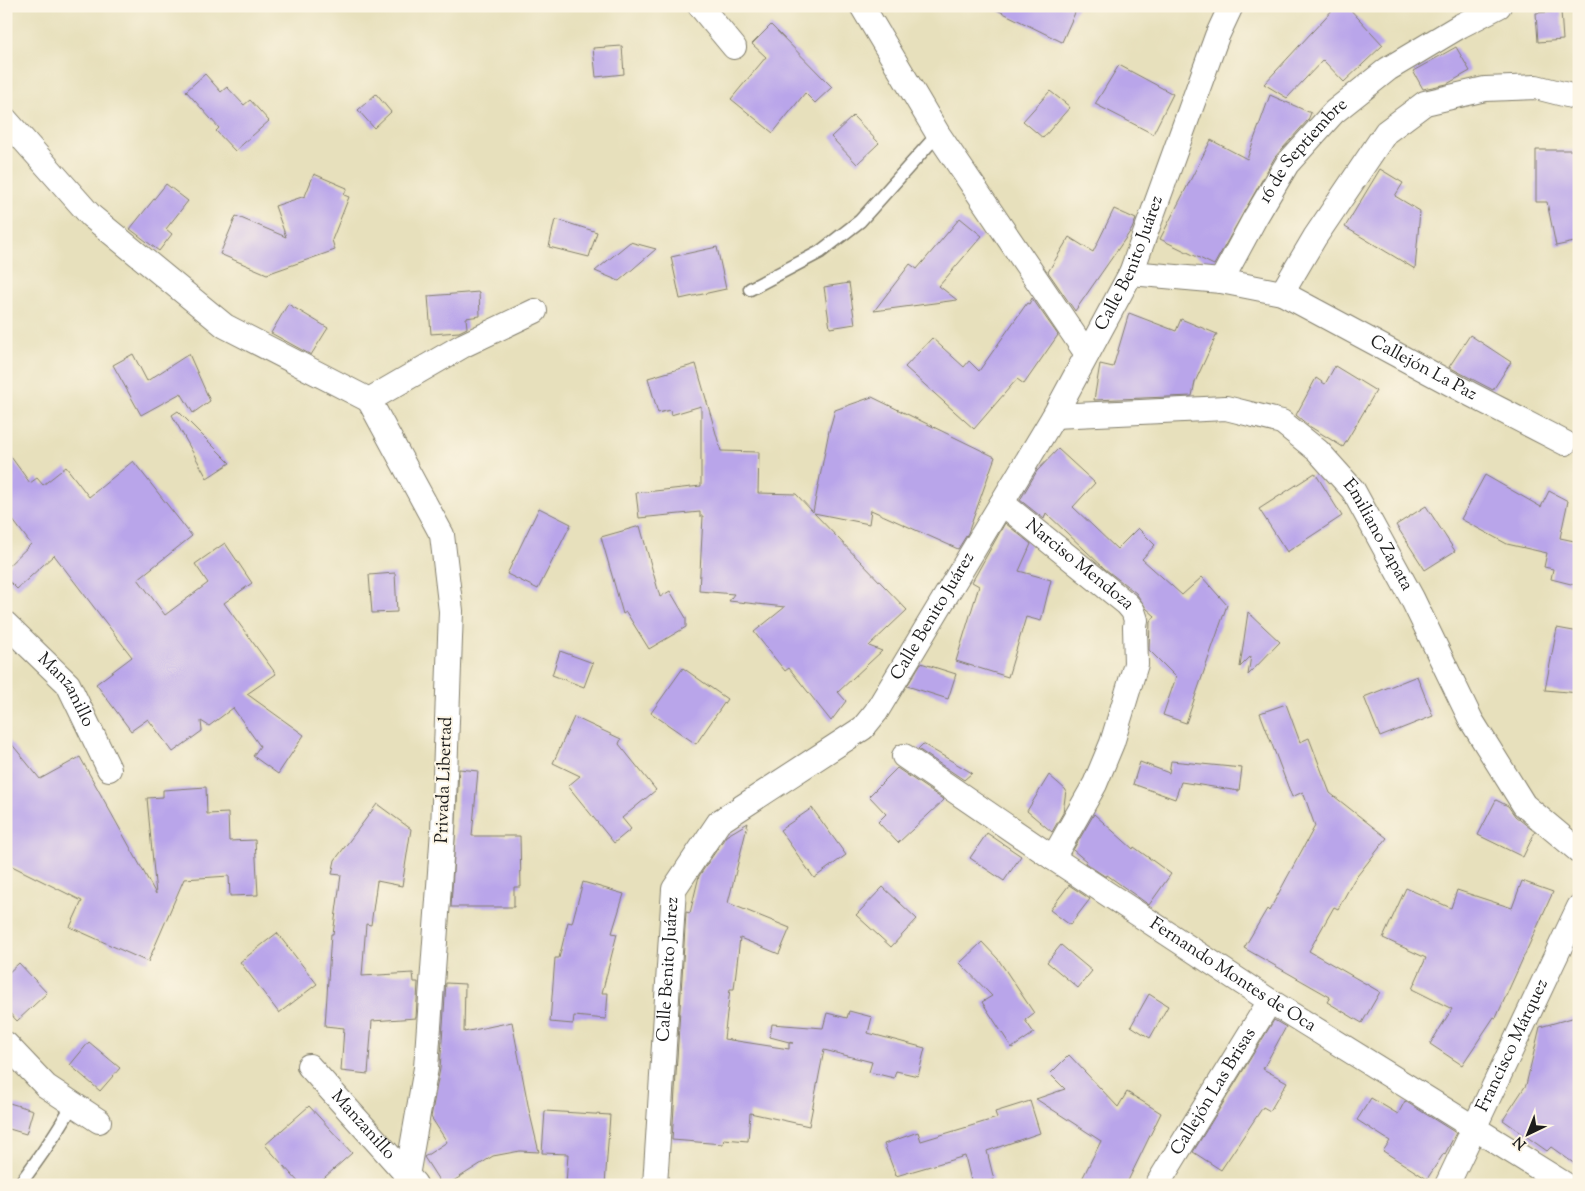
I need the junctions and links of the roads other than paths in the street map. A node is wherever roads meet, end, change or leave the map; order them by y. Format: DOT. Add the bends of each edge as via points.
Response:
graph roads {
  1 [pos="700,6"];
  2 [pos="862,6"];
  3 [pos="1231,6"];
  4 [pos="1499,6"];
  5 [pos="734,47"];
  6 [pos="1579,98"];
  7 [pos="6,120"];
  8 [pos="938,134"];
  9 [pos="1131,273"];
  10 [pos="1221,281"];
  11 [pos="750,289"];
  12 [pos="1282,293"];
  13 [pos="535,311"];
  14 [pos="1087,354"];
  15 [pos="369,400"];
  16 [pos="1054,416"];
  17 [pos="1565,443"];
  18 [pos="1002,503"];
  19 [pos="6,624"];
  20 [pos="904,756"];
  21 [pos="109,769"];
  22 [pos="1579,851"];
  23 [pos="1053,858"];
  24 [pos="1579,907"];
  25 [pos="1270,1000"];
  26 [pos="6,1044"];
  27 [pos="309,1066"];
  28 [pos="73,1104"];
  29 [pos="99,1122"];
  30 [pos="1475,1127"];
  31 [pos="411,1180"];
  32 [pos="19,1185"];
  33 [pos="655,1185"];
  34 [pos="1157,1185"];
  35 [pos="1447,1185"];
  36 [pos="1566,1185"];
  1 -- 5 [label="street"];
  2 -- 8 [label="street"];
  3 -- 9 [label="street, Calle Benito Juárez" via="1217,36"];
  4 -- 10 [label="street, 16 de Septiembre" via="1388,69 1334,112 1288,164"];
  6 -- 12 [label="street" via="1536,87 1485,89 1425,103 1386,132"];
  7 -- 15 [label="street" via="91,216 225,326"];
  8 -- 11 [label="lane" via="860,221 820,252"];
  8 -- 14 [label="street"];
  9 -- 10 [label="street"];
  9 -- 14 [label="street, Calle Benito Juárez"];
  10 -- 12 [label="street"];
  12 -- 17 [label="street, Callejón La Paz"];
  13 -- 15 [label="street" via="464,345"];
  14 -- 16 [label="street, Calle Benito Juárez"];
  15 -- 31 [label="street, Privada Libertad" via="442,536 451,611 443,830 426,1068"];
  16 -- 18 [label="street, Calle Benito Juárez"];
  16 -- 22 [label="street, Emiliano Zapata" via="1226,408 1282,422 1318,451 1353,490 1412,598 1471,720 1524,805"];
  18 -- 23 [label="street, Narciso Mendoza" via="1127,604 1136,620 1136,664 1112,743 1095,784"];
  18 -- 33 [label="street, Calle Benito Juárez" via="881,704 863,728 719,822 674,889"];
  19 -- 21 [label="street, Manzanillo" via="68,684"];
  20 -- 23 [label="street, Fernando Montes de Oca"];
  23 -- 25 [label="street, Fernando Montes de Oca"];
  24 -- 30 [label="street, Francisco Márquez"];
  25 -- 30 [label="street, Fernando Montes de Oca"];
  25 -- 34 [label="street, Callejón Las Brisas"];
  26 -- 28 [label="street" via="46,1086"];
  27 -- 31 [label="street, Manzanillo"];
  28 -- 29 [label="street"];
  28 -- 32 [label="lane"];
  30 -- 35 [label="street, Francisco Márquez"];
  30 -- 36 [label="street, Fernando Montes de Oca"];
}
